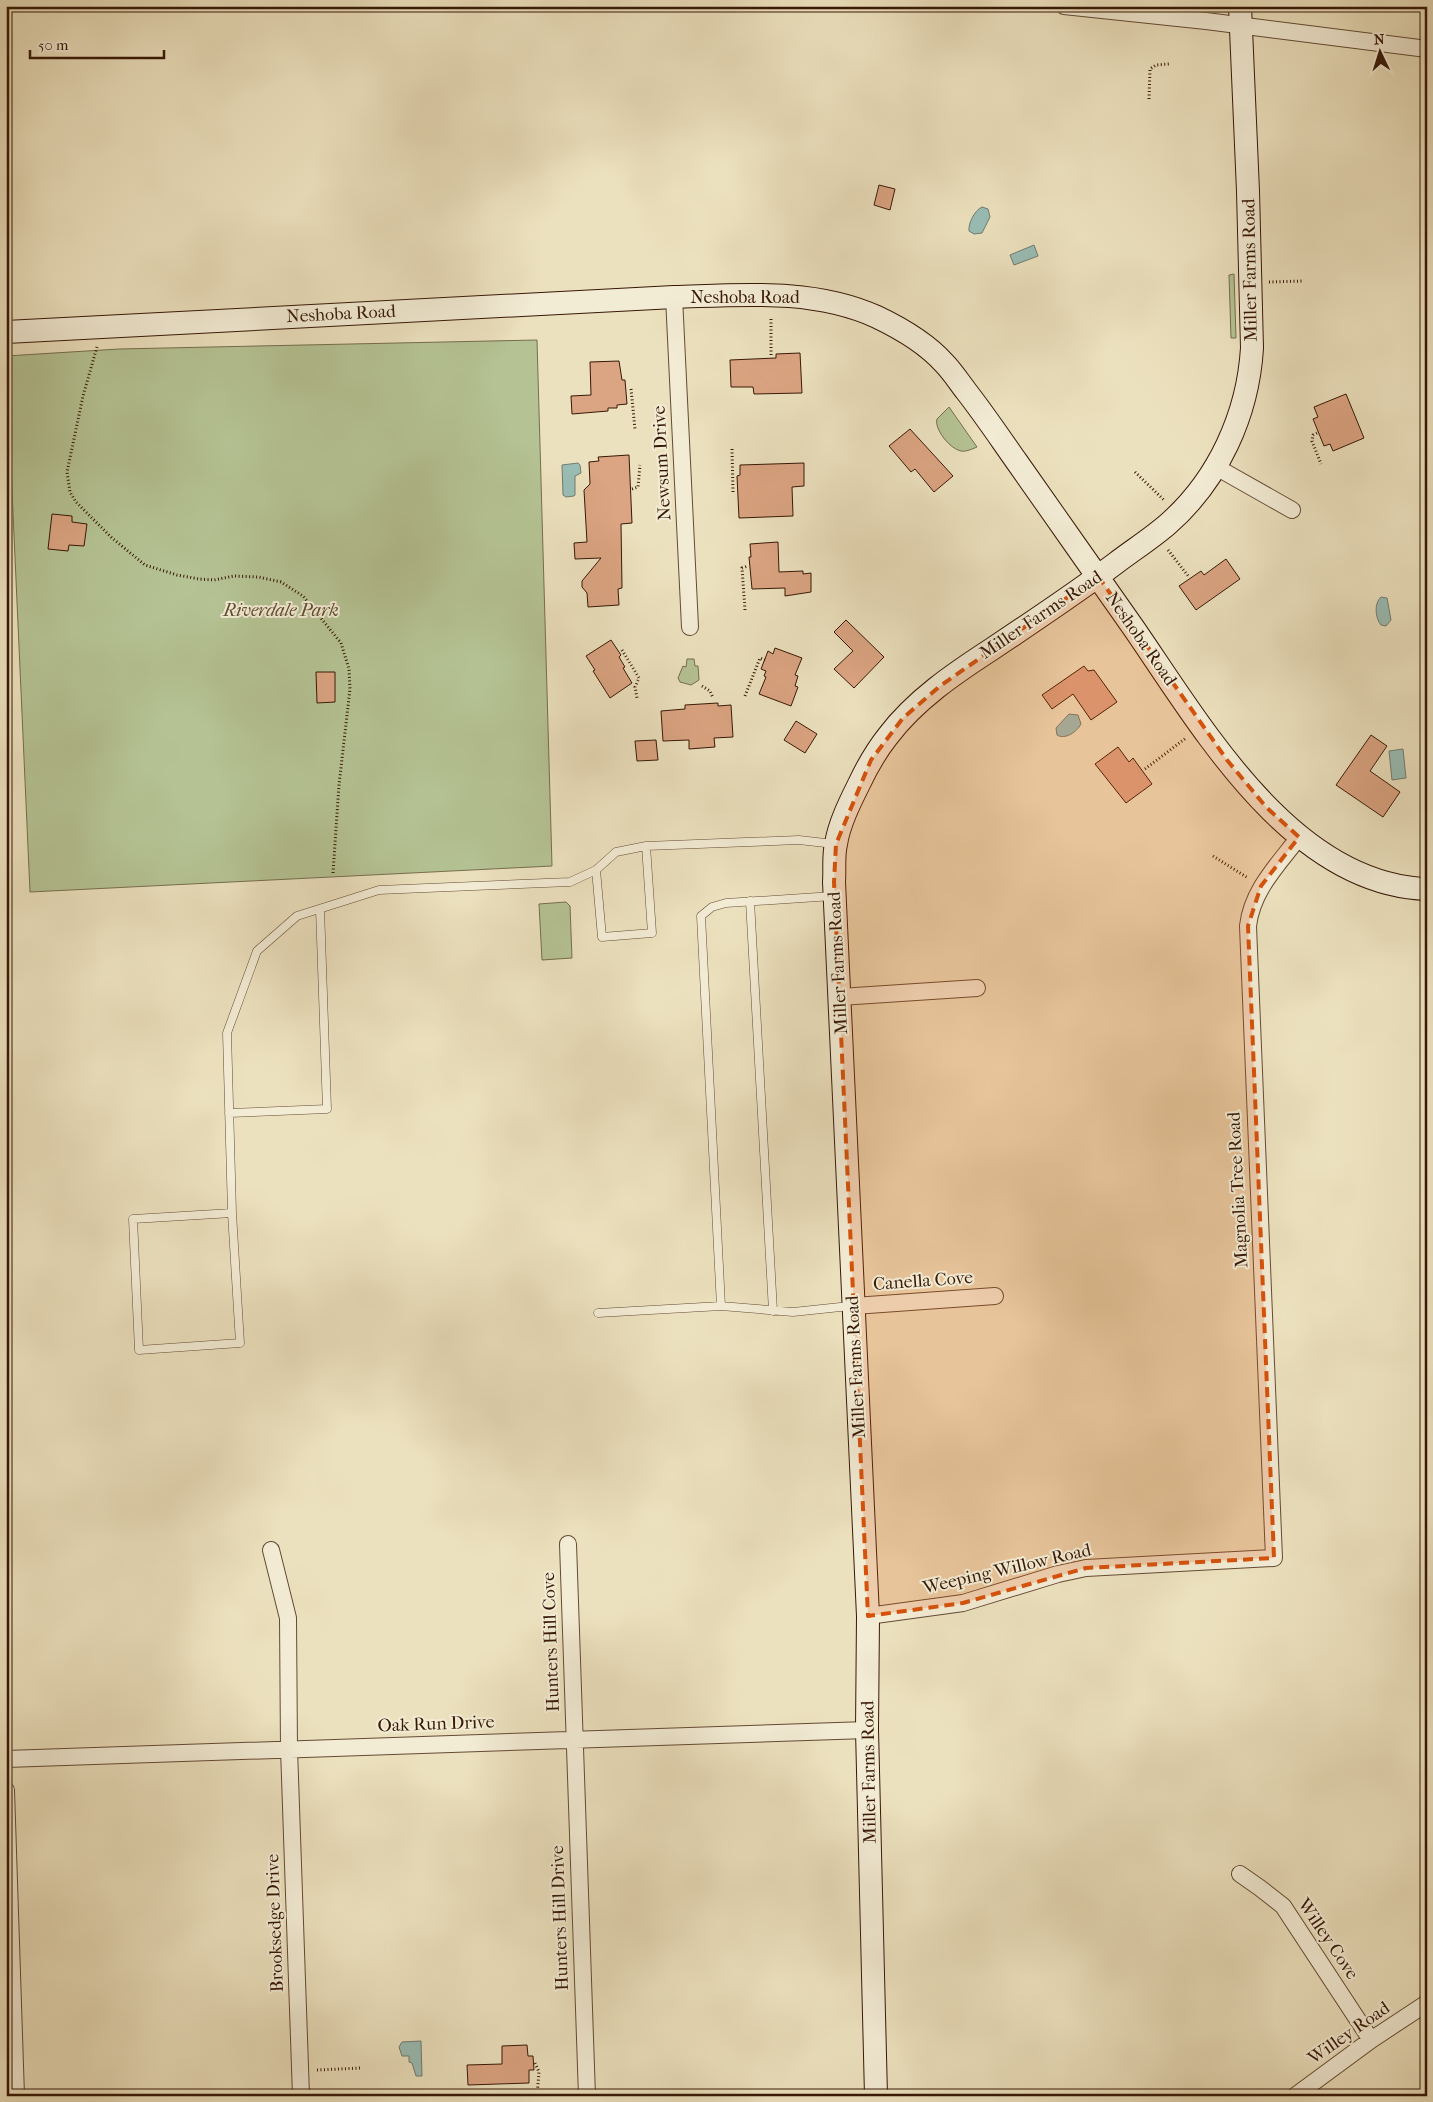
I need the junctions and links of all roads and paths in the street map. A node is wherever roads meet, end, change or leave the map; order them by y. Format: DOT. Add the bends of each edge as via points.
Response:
graph roads {
  1 [pos="1064,6"];
  2 [pos="1241,16"];
  3 [pos="1427,49"];
  4 [pos="1169,64"];
  5 [pos="1149,98"];
  6 [pos="1303,281"];
  7 [pos="1250,283"];
  8 [pos="674,297"];
  9 [pos="771,320"];
  10 [pos="6,332"];
  11 [pos="98,342"];
  12 [pos="771,356"];
  13 [pos="631,389"];
  14 [pos="635,429"];
  15 [pos="1317,432"];
  16 [pos="732,449"];
  17 [pos="1321,464"];
  18 [pos="640,465"];
  19 [pos="1216,467"];
  20 [pos="1135,472"];
  21 [pos="632,489"];
  22 [pos="733,492"];
  23 [pos="1167,502"];
  24 [pos="1292,510"];
  25 [pos="1155,534"];
  26 [pos="748,566"];
  27 [pos="1098,576"];
  28 [pos="1189,577"];
  29 [pos="745,610"];
  30 [pos="690,627"];
  31 [pos="622,650"];
  32 [pos="765,660"];
  33 [pos="702,686"];
  34 [pos="745,696"];
  35 [pos="637,698"];
  36 [pos="713,698"];
  37 [pos="1190,735"];
  38 [pos="1145,769"];
  39 [pos="1300,837"];
  40 [pos="836,844"];
  41 [pos="646,846"];
  42 [pos="1212,856"];
  43 [pos="596,870"];
  44 [pos="333,873"];
  45 [pos="1261,886"];
  46 [pos="1427,889"];
  47 [pos="835,896"];
  48 [pos="750,901"];
  49 [pos="320,909"];
  50 [pos="978,988"];
  51 [pos="840,997"];
  52 [pos="229,1113"];
  53 [pos="232,1213"];
  54 [pos="995,1296"];
  55 [pos="721,1306"];
  56 [pos="854,1306"];
  57 [pos="773,1311"];
  58 [pos="598,1313"];
  59 [pos="568,1544"];
  60 [pos="271,1550"];
  61 [pos="1274,1558"];
  62 [pos="868,1616"];
  63 [pos="867,1730"];
  64 [pos="574,1739"];
  65 [pos="289,1749"];
  66 [pos="6,1758"];
  67 [pos="6,1790"];
  68 [pos="1240,1874"];
  69 [pos="1427,2003"];
  70 [pos="1371,2040"];
  71 [pos="535,2063"];
  72 [pos="361,2068"];
  73 [pos="313,2070"];
  74 [pos="16,2096"];
  75 [pos="301,2096"];
  76 [pos="537,2096"];
  77 [pos="587,2096"];
  78 [pos="876,2096"];
  79 [pos="1295,2096"];
  1 -- 2 [label="street"];
  2 -- 3 [label="street"];
  2 -- 7 [label="street, Miller Farms Road"];
  4 -- 5 [label="path" via="1150,69"];
  6 -- 7 [label="path"];
  7 -- 19 [label="street, Miller Farms Road" via="1250,370 1242,409"];
  8 -- 10 [label="street, Neshoba Road"];
  8 -- 27 [label="street, Neshoba Road" via="777,295 826,301 876,316 918,341 944,362"];
  8 -- 30 [label="street, Newsum Drive"];
  9 -- 12 [label="path"];
  11 -- 44 [label="path" via="82,396 67,472 70,492 76,502 145,565 199,580 234,576 281,582 303,596 341,643 349,668 350,689"];
  13 -- 14 [label="path"];
  15 -- 17 [label="path" via="1312,441"];
  16 -- 22 [label="path"];
  18 -- 21 [label="path" via="638,487"];
  19 -- 24 [label="street"];
  19 -- 25 [label="street, Miller Farms Road" via="1194,496"];
  20 -- 23 [label="path"];
  25 -- 27 [label="street, Miller Farms Road"];
  25 -- 28 [label="path"];
  26 -- 29 [label="path" via="742,568"];
  27 -- 39 [label="street, Neshoba Road" via="1227,760 1266,807"];
  27 -- 40 [label="street, Miller Farms Road" via="966,666 903,718 871,760 853,796"];
  31 -- 35 [label="path" via="639,678 635,687"];
  32 -- 34 [label="path" via="760,658"];
  33 -- 36 [label="path" via="710,691"];
  37 -- 38 [label="path"];
  39 -- 45 [label="street, Magnolia Tree Road"];
  39 -- 46 [label="street, Neshoba Road" via="1341,864 1377,882 1394,887"];
  40 -- 41 [label="lane" via="799,840"];
  40 -- 47 [label="street, Miller Farms Road"];
  41 -- 43 [label="lane" via="616,852"];
  41 -- 43 [label="lane" via="652,933 602,937"];
  42 -- 45 [label="path"];
  43 -- 49 [label="lane" via="570,882 379,890"];
  45 -- 61 [label="street, Magnolia Tree Road" via="1253,901 1248,926"];
  47 -- 48 [label="lane"];
  47 -- 51 [label="street, Miller Farms Road"];
  48 -- 55 [label="lane" via="712,907 702,916"];
  48 -- 57 [label="lane"];
  49 -- 52 [label="lane" via="297,916 257,951 227,1033"];
  49 -- 52 [label="lane" via="327,1109"];
  50 -- 51 [label="street"];
  51 -- 56 [label="street, Miller Farms Road"];
  52 -- 53 [label="lane"];
  53 -- 53 [label="lane" via="133,1219 139,1350 240,1343"];
  54 -- 56 [label="street, Canella Cove"];
  55 -- 57 [label="lane"];
  55 -- 58 [label="lane"];
  56 -- 57 [label="lane"];
  56 -- 62 [label="street, Miller Farms Road"];
  59 -- 64 [label="street, Hunters Hill Cove"];
  60 -- 65 [label="street, Brooksedge Drive" via="288,1618"];
  61 -- 62 [label="street, Weeping Willow Road" via="1086,1568 962,1603"];
  62 -- 63 [label="street, Miller Farms Road"];
  63 -- 64 [label="street, Oak Run Drive"];
  63 -- 78 [label="street, Miller Farms Road"];
  64 -- 65 [label="street, Oak Run Drive"];
  64 -- 77 [label="street, Hunters Hill Drive"];
  65 -- 66 [label="street, Oak Run Drive"];
  65 -- 75 [label="street, Brooksedge Drive"];
  67 -- 74 [label="street"];
  68 -- 70 [label="street, Willey Cove" via="1283,1906"];
  69 -- 70 [label="street, Willey Road"];
  70 -- 79 [label="street, Willey Road"];
  71 -- 76 [label="path" via="539,2072"];
  72 -- 73 [label="path"];
}
